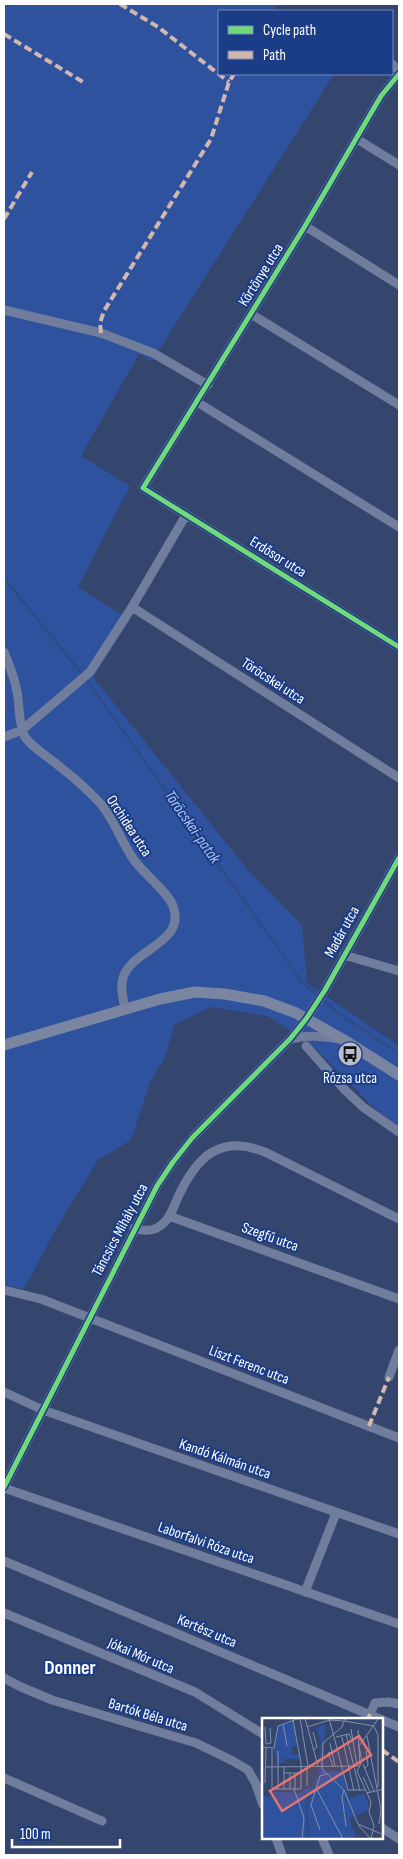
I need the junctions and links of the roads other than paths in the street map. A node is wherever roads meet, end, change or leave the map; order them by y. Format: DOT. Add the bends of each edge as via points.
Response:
graph roads {
  1 [pos="399,74"];
  2 [pos="357,139"];
  3 [pos="399,164"];
  4 [pos="305,226"];
  5 [pos="399,285"];
  6 [pos="4,310"];
  7 [pos="251,314"];
  8 [pos="208,384"];
  9 [pos="197,402"];
  10 [pos="399,405"];
  11 [pos="143,488"];
  12 [pos="186,515"];
  13 [pos="399,527"];
  14 [pos="132,607"];
  15 [pos="397,642"];
  16 [pos="4,652"];
  17 [pos="22,730"];
  18 [pos="4,737"];
  19 [pos="399,778"];
  20 [pos="399,858"];
  21 [pos="344,955"];
  22 [pos="399,971"];
  23 [pos="125,1008"];
  24 [pos="306,1019"];
  25 [pos="290,1039"];
  26 [pos="344,1040"];
  27 [pos="4,1045"];
  28 [pos="306,1046"];
  29 [pos="399,1075"];
  30 [pos="399,1132"];
  31 [pos="170,1216"];
  32 [pos="399,1219"];
  33 [pos="134,1228"];
  34 [pos="4,1290"];
  35 [pos="399,1299"];
  36 [pos="88,1318"];
  37 [pos="399,1350"];
  38 [pos="389,1377"];
  39 [pos="4,1392"];
  40 [pos="42,1410"];
  41 [pos="399,1438"];
  42 [pos="4,1487"];
  43 [pos="336,1512"];
  44 [pos="399,1534"];
  45 [pos="4,1561"];
  46 [pos="305,1592"];
  47 [pos="4,1613"];
  48 [pos="399,1624"];
  49 [pos="4,1678"];
  50 [pos="399,1704"];
  51 [pos="370,1714"];
  52 [pos="379,1718"];
  53 [pos="383,1720"];
  54 [pos="399,1727"];
  55 [pos="262,1733"];
  56 [pos="4,1778"];
  57 [pos="262,1802"];
  58 [pos="102,1820"];
  59 [pos="383,1829"];
  60 [pos="276,1839"];
  61 [pos="322,1839"];
  62 [pos="399,1840"];
  63 [pos="282,1855"];
  64 [pos="329,1855"];
  1 -- 2 [label="street, Körtönye utca" via="381,96"];
  2 -- 3 [label="street"];
  2 -- 4 [label="street, Körtönye utca"];
  4 -- 5 [label="street"];
  4 -- 7 [label="street, Körtönye utca"];
  6 -- 8 [label="street" via="101,333 153,353"];
  7 -- 8 [label="street, Körtönye utca"];
  7 -- 10 [label="street"];
  8 -- 9 [label="street, Körtönye utca"];
  9 -- 11 [label="street, Körtönye utca"];
  9 -- 13 [label="street"];
  11 -- 12 [label="street, Erdősor utca"];
  12 -- 14 [label="street"];
  12 -- 15 [label="street, Erdősor utca"];
  14 -- 17 [label="street" via="90,672"];
  14 -- 19 [label="street, Töröcskei utca"];
  16 -- 17 [label="street" via="17,690"];
  17 -- 18 [label="street"];
  17 -- 23 [label="street, Orchidea utca" via="25,738 99,802 132,859 174,907 173,927 168,936 138,957 123,978"];
  20 -- 21 [label="street, Madár utca"];
  21 -- 22 [label="street"];
  21 -- 24 [label="street, Madár utca"];
  23 -- 24 [label="main road" via="195,992 264,1001"];
  23 -- 27 [label="main road"];
  24 -- 25 [label="street, Táncsics Mihály utca"];
  24 -- 26 [label="main road"];
  25 -- 26 [label="street" via="316,1036"];
  25 -- 33 [label="street, Táncsics Mihály utca" via="192,1138 157,1186"];
  26 -- 29 [label="main road"];
  28 -- 30 [label="street" via="363,1107"];
  31 -- 32 [label="street" via="186,1181 201,1161 217,1148 234,1145 251,1146 267,1153"];
  31 -- 33 [label="street" via="152,1230"];
  31 -- 35 [label="street, Szegfű utca"];
  33 -- 36 [label="street, Táncsics Mihály utca"];
  34 -- 36 [label="street, Liszt Ferenc utca"];
  36 -- 40 [label="street, Táncsics Mihály utca"];
  36 -- 41 [label="street, Liszt Ferenc utca"];
  37 -- 38 [label="street"];
  39 -- 40 [label="street, Kandó Kálmán utca"];
  40 -- 42 [label="street, Táncsics Mihály utca"];
  40 -- 43 [label="street, Kandó Kálmán utca"];
  42 -- 46 [label="street, Laborfalvi Róza utca"];
  43 -- 44 [label="street, Kandó Kálmán utca"];
  43 -- 46 [label="street"];
  45 -- 51 [label="street, Kertész utca"];
  46 -- 48 [label="street, Laborfalvi Róza utca"];
  47 -- 55 [label="street, Jókai Mór utca" via="195,1692"];
  49 -- 57 [label="street, Bartók Béla utca" via="52,1700 196,1743 248,1770"];
  50 -- 51 [label="street" via="374,1702"];
  51 -- 52 [label="street, Kertész utca"];
  53 -- 54 [label="street, Kertész utca"];
  56 -- 58 [label="street"];
  59 -- 62 [label="street"];
  60 -- 63 [label="street"];
  61 -- 64 [label="street"];
}
